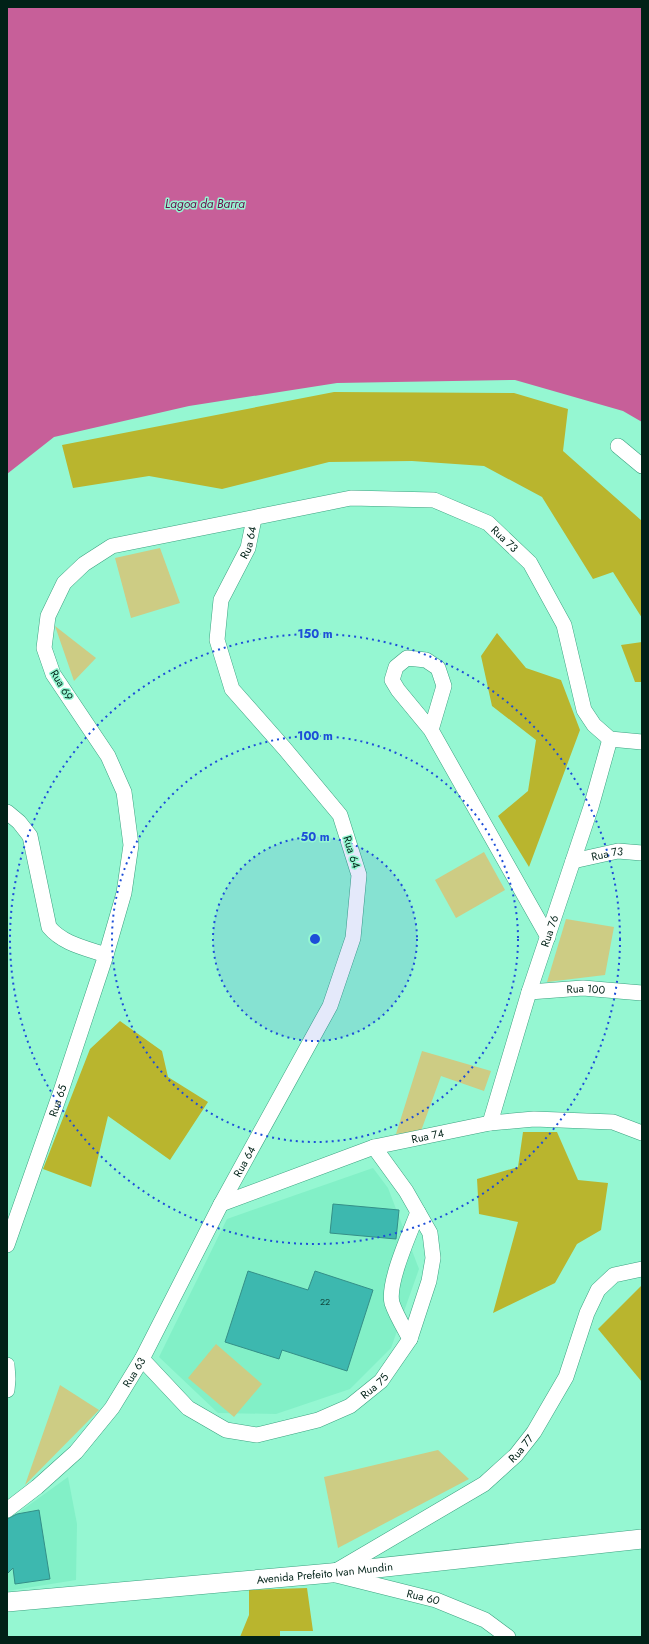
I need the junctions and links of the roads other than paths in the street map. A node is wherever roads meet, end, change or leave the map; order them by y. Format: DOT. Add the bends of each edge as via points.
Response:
graph roads {
  1 [pos="618,446"];
  2 [pos="642,466"];
  3 [pos="254,519"];
  4 [pos="431,730"];
  5 [pos="610,739"];
  6 [pos="642,742"];
  7 [pos="7,812"];
  8 [pos="642,853"];
  9 [pos="573,861"];
  10 [pos="548,937"];
  11 [pos="106,955"];
  12 [pos="529,992"];
  13 [pos="642,993"];
  14 [pos="490,1123"];
  15 [pos="642,1133"];
  16 [pos="374,1147"];
  17 [pos="221,1204"];
  18 [pos="418,1212"];
  19 [pos="7,1245"];
  20 [pos="642,1269"];
  21 [pos="410,1339"];
  22 [pos="142,1359"];
  23 [pos="7,1365"];
  24 [pos="7,1390"];
  25 [pos="7,1510"];
  26 [pos="642,1539"];
  27 [pos="332,1573"];
  28 [pos="7,1602"];
  29 [pos="508,1637"];
  1 -- 2 [label="street"];
  3 -- 5 [label="street, Rua 73" via="351,498 434,500 488,523 530,563 564,625 584,710 594,725"];
  3 -- 11 [label="street, Rua 69" via="112,546 84,564 64,584 48,616 44,648 53,674 108,756 124,792 131,845 124,893"];
  3 -- 17 [label="street, Rua 64" via="248,548 221,600 217,640 232,689 340,815 359,875 354,938 330,1006"];
  4 -- 4 [label="street" via="444,686 438,668 426,660 407,658 396,668 392,680"];
  4 -- 10 [label="street"];
  5 -- 6 [label="street"];
  5 -- 9 [label="street, Rua 76"];
  7 -- 11 [label="street" via="30,836 49,926 56,935 66,941"];
  8 -- 9 [label="street, Rua 73" via="618,851"];
  9 -- 10 [label="street, Rua 76"];
  10 -- 12 [label="street, Rua 76"];
  11 -- 19 [label="street, Rua 65"];
  12 -- 13 [label="street, Rua 100" via="583,988"];
  12 -- 14 [label="street, Rua 76"];
  14 -- 15 [label="street, Rua 74" via="534,1119 613,1122"];
  14 -- 16 [label="street, Rua 74"];
  16 -- 17 [label="street, Rua 74"];
  16 -- 18 [label="street, Rua 75"];
  17 -- 22 [label="street, Rua 63"];
  18 -- 21 [label="street, Rua 75" via="430,1233 432,1258 429,1281"];
  18 -- 21 [label="street" via="394,1276 391,1292 392,1303"];
  20 -- 27 [label="street, Rua 77" via="614,1275 598,1290 587,1313 566,1377 534,1432 516,1455 484,1484"];
  21 -- 22 [label="street, Rua 75" via="381,1381 350,1406 318,1420 257,1435 226,1430 188,1408"];
  22 -- 25 [label="street, Rua 63" via="112,1408 76,1452"];
  23 -- 24 [label="street"];
  26 -- 27 [label="main road, Avenida Prefeito Ivan Mundin"];
  27 -- 28 [label="main road, Avenida Prefeito Ivan Mundin"];
  27 -- 29 [label="street, Rua 60" via="436,1600 485,1620"];
}
